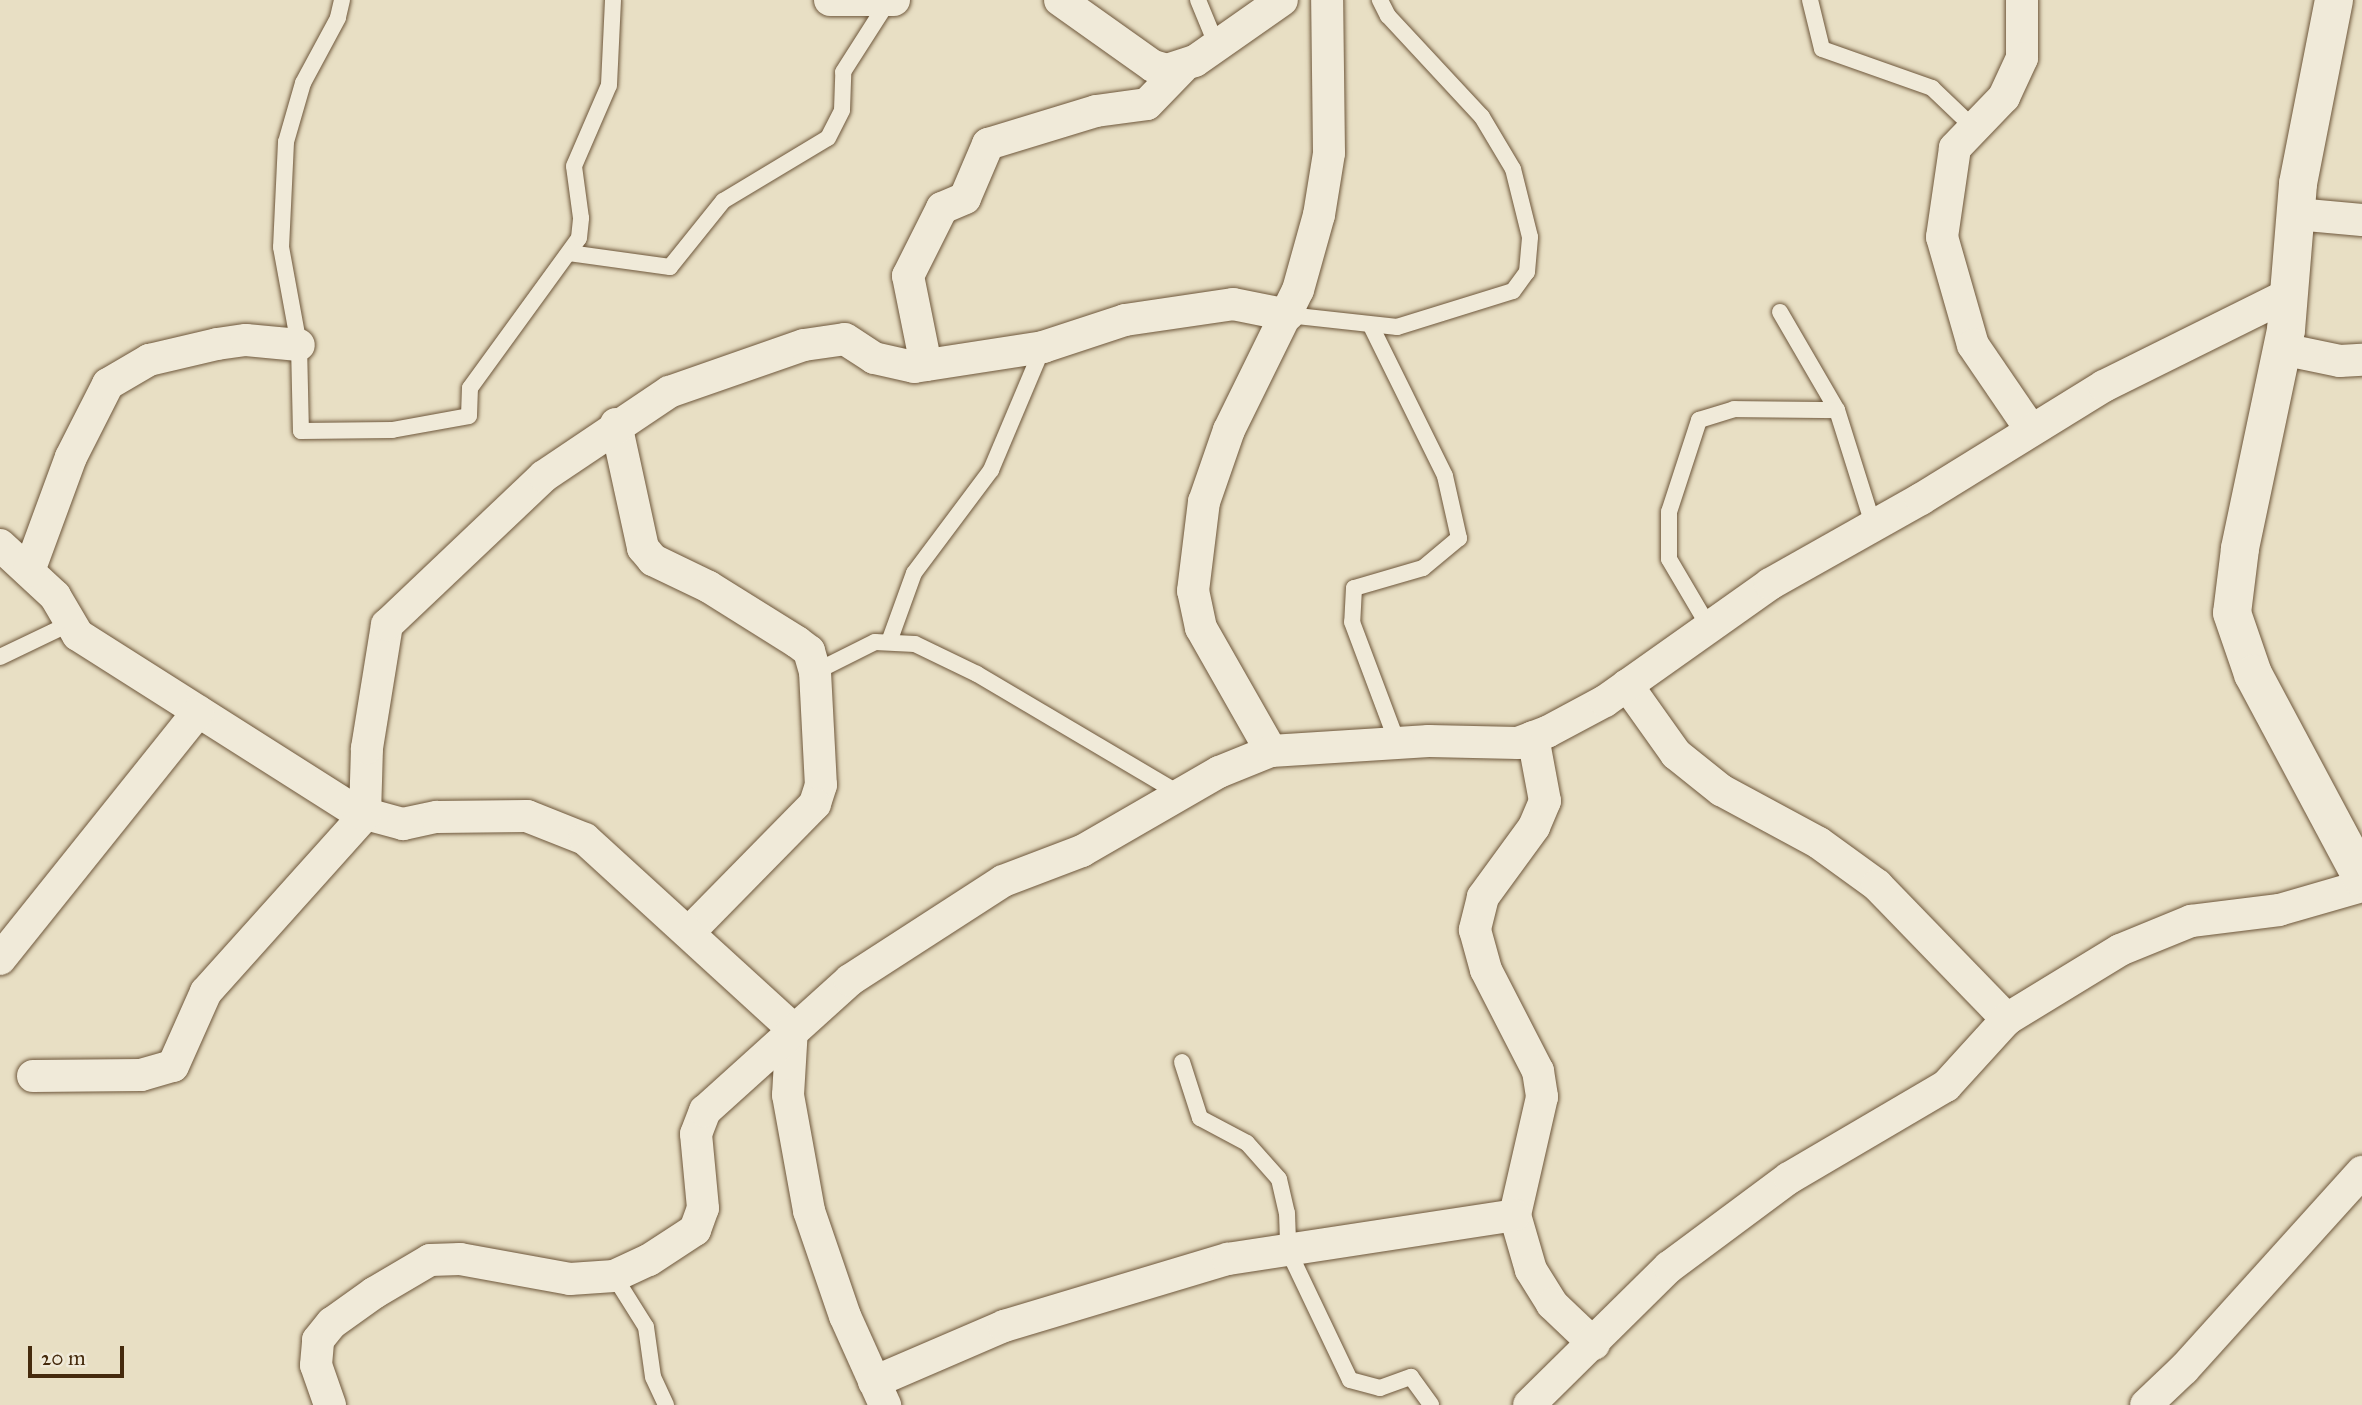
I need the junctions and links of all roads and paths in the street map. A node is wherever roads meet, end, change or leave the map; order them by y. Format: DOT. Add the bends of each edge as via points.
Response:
graph roads {
  1 [pos="342,0"];
  2 [pos="613,0"];
  3 [pos="830,0"];
  4 [pos="889,0"];
  5 [pos="894,0"];
  6 [pos="1060,0"];
  7 [pos="1198,0"];
  8 [pos="1282,0"];
  9 [pos="1327,0"];
  10 [pos="1380,0"];
  11 [pos="1810,0"];
  12 [pos="2022,0"];
  13 [pos="2334,0"];
  14 [pos="1217,46"];
  15 [pos="1182,68"];
  16 [pos="1975,129"];
  17 [pos="2296,214"];
  18 [pos="2362,220"];
  19 [pos="569,253"];
  20 [pos="2289,294"];
  21 [pos="1780,312"];
  22 [pos="1288,315"];
  23 [pos="1371,326"];
  24 [pos="299,345"];
  25 [pos="1043,347"];
  26 [pos="2282,349"];
  27 [pos="2362,360"];
  28 [pos="926,365"];
  29 [pos="1837,410"];
  30 [pos="616,424"];
  31 [pos="2031,430"];
  32 [pos="1874,527"];
  33 [pos="0,545"];
  34 [pos="29,571"];
  35 [pos="71,623"];
  36 [pos="1709,627"];
  37 [pos="889,642"];
  38 [pos="0,657"];
  39 [pos="815,672"];
  40 [pos="1628,685"];
  41 [pos="198,712"];
  42 [pos="1533,737"];
  43 [pos="1397,742"];
  44 [pos="1271,751"];
  45 [pos="1180,794"];
  46 [pos="365,815"];
  47 [pos="2362,878"];
  48 [pos="2362,886"];
  49 [pos="689,932"];
  50 [pos="0,959"];
  51 [pos="2007,1019"];
  52 [pos="792,1028"];
  53 [pos="1182,1062"];
  54 [pos="33,1076"];
  55 [pos="2362,1172"];
  56 [pos="1514,1215"];
  57 [pos="1288,1250"];
  58 [pos="614,1276"];
  59 [pos="1594,1344"];
  60 [pos="880,1393"];
  61 [pos="330,1405"];
  62 [pos="666,1405"];
  63 [pos="1431,1405"];
  64 [pos="1529,1405"];
  65 [pos="2146,1405"];
  1 -- 24 [label="lane" via="338,18 303,83 286,142 281,247"];
  2 -- 19 [label="lane" via="609,85 574,166 581,218 579,238"];
  3 -- 4 [label="street"];
  4 -- 5 [label="street"];
  4 -- 19 [label="lane" via="844,72 842,110 828,138 723,201 670,267"];
  6 -- 15 [label="street" via="1153,66"];
  7 -- 14 [label="lane"];
  8 -- 14 [label="street"];
  9 -- 22 [label="street" via="1329,153 1308,262"];
  10 -- 23 [label="lane" via="1388,16 1482,117 1513,169 1530,237 1527,272 1513,291 1397,327"];
  11 -- 16 [label="lane" via="1822,49 1932,88"];
  12 -- 16 [label="street" via="2022,58 2004,97"];
  13 -- 17 [label="street"];
  14 -- 15 [label="street"];
  15 -- 28 [label="street" via="1147,104 1096,111 988,144 965,198 942,208 908,276"];
  16 -- 31 [label="street" via="1955,148 1942,237 1973,345"];
  17 -- 18 [label="street"];
  17 -- 20 [label="street"];
  19 -- 24 [label="lane" via="470,388 470,416 392,430 301,431"];
  20 -- 26 [label="street"];
  20 -- 31 [label="street" via="2170,350"];
  21 -- 29 [label="lane"];
  22 -- 23 [label="lane"];
  22 -- 25 [label="street" via="1233,304 1125,320"];
  22 -- 44 [label="street" via="1229,430 1204,502 1193,592 1201,628"];
  23 -- 43 [label="lane" via="1445,475 1459,538 1423,568 1354,588 1352,622"];
  24 -- 34 [label="street" via="246,340 217,344 149,360 108,384 71,457"];
  25 -- 28 [label="street"];
  25 -- 37 [label="lane" via="990,470 914,573"];
  26 -- 27 [label="street" via="2340,361"];
  26 -- 47 [label="street" via="2240,549 2232,613 2253,674"];
  28 -- 30 [label="street" via="914,367 874,358 845,340 804,345 668,392"];
  29 -- 32 [label="lane"];
  29 -- 36 [label="lane" via="1734,409 1699,420 1669,512 1669,559"];
  30 -- 39 [label="street" via="643,548 653,560 709,587 797,642 809,651"];
  30 -- 46 [label="street" via="544,477 387,625 367,748"];
  31 -- 32 [label="street"];
  32 -- 36 [label="street" via="1770,584"];
  33 -- 34 [label="street"];
  34 -- 35 [label="street" via="55,596"];
  35 -- 38 [label="lane"];
  35 -- 41 [label="street" via="78,635"];
  36 -- 40 [label="street"];
  37 -- 39 [label="lane" via="875,642"];
  37 -- 45 [label="lane" via="915,644 977,674"];
  39 -- 49 [label="street" via="821,785 815,804"];
  40 -- 42 [label="street"];
  40 -- 51 [label="street" via="1676,754 1721,790 1819,843 1877,885"];
  41 -- 46 [label="street"];
  41 -- 50 [label="street"];
  42 -- 43 [label="street" via="1518,743"];
  42 -- 56 [label="street" via="1545,800 1534,827 1483,897 1475,930 1486,970 1538,1071 1542,1097"];
  43 -- 44 [label="street"];
  44 -- 45 [label="street"];
  45 -- 52 [label="street" via="1082,851 1003,881 850,979"];
  46 -- 49 [label="street" via="403,824 437,817 527,816 585,838"];
  46 -- 54 [label="street" via="206,992 173,1066 141,1074"];
  48 -- 51 [label="street" via="2279,911 2191,921 2120,950"];
  49 -- 52 [label="street"];
  51 -- 59 [label="street" via="1947,1086 1789,1178 1668,1267"];
  52 -- 58 [label="street" via="705,1111 696,1134 703,1208 695,1230"];
  52 -- 60 [label="street" via="788,1095 809,1211 845,1315"];
  53 -- 57 [label="lane" via="1200,1118 1247,1143 1279,1179 1287,1213"];
  55 -- 65 [label="street"];
  56 -- 57 [label="street"];
  56 -- 59 [label="street" via="1538,1282 1552,1304"];
  57 -- 60 [label="street" via="1228,1259 1004,1326"];
  57 -- 63 [label="lane" via="1350,1380 1380,1388 1411,1377"];
  58 -- 61 [label="street" via="570,1279 460,1259 430,1260 332,1323 318,1340 316,1365"];
  58 -- 62 [label="lane" via="646,1326 653,1377"];
  59 -- 64 [label="street"];
}
